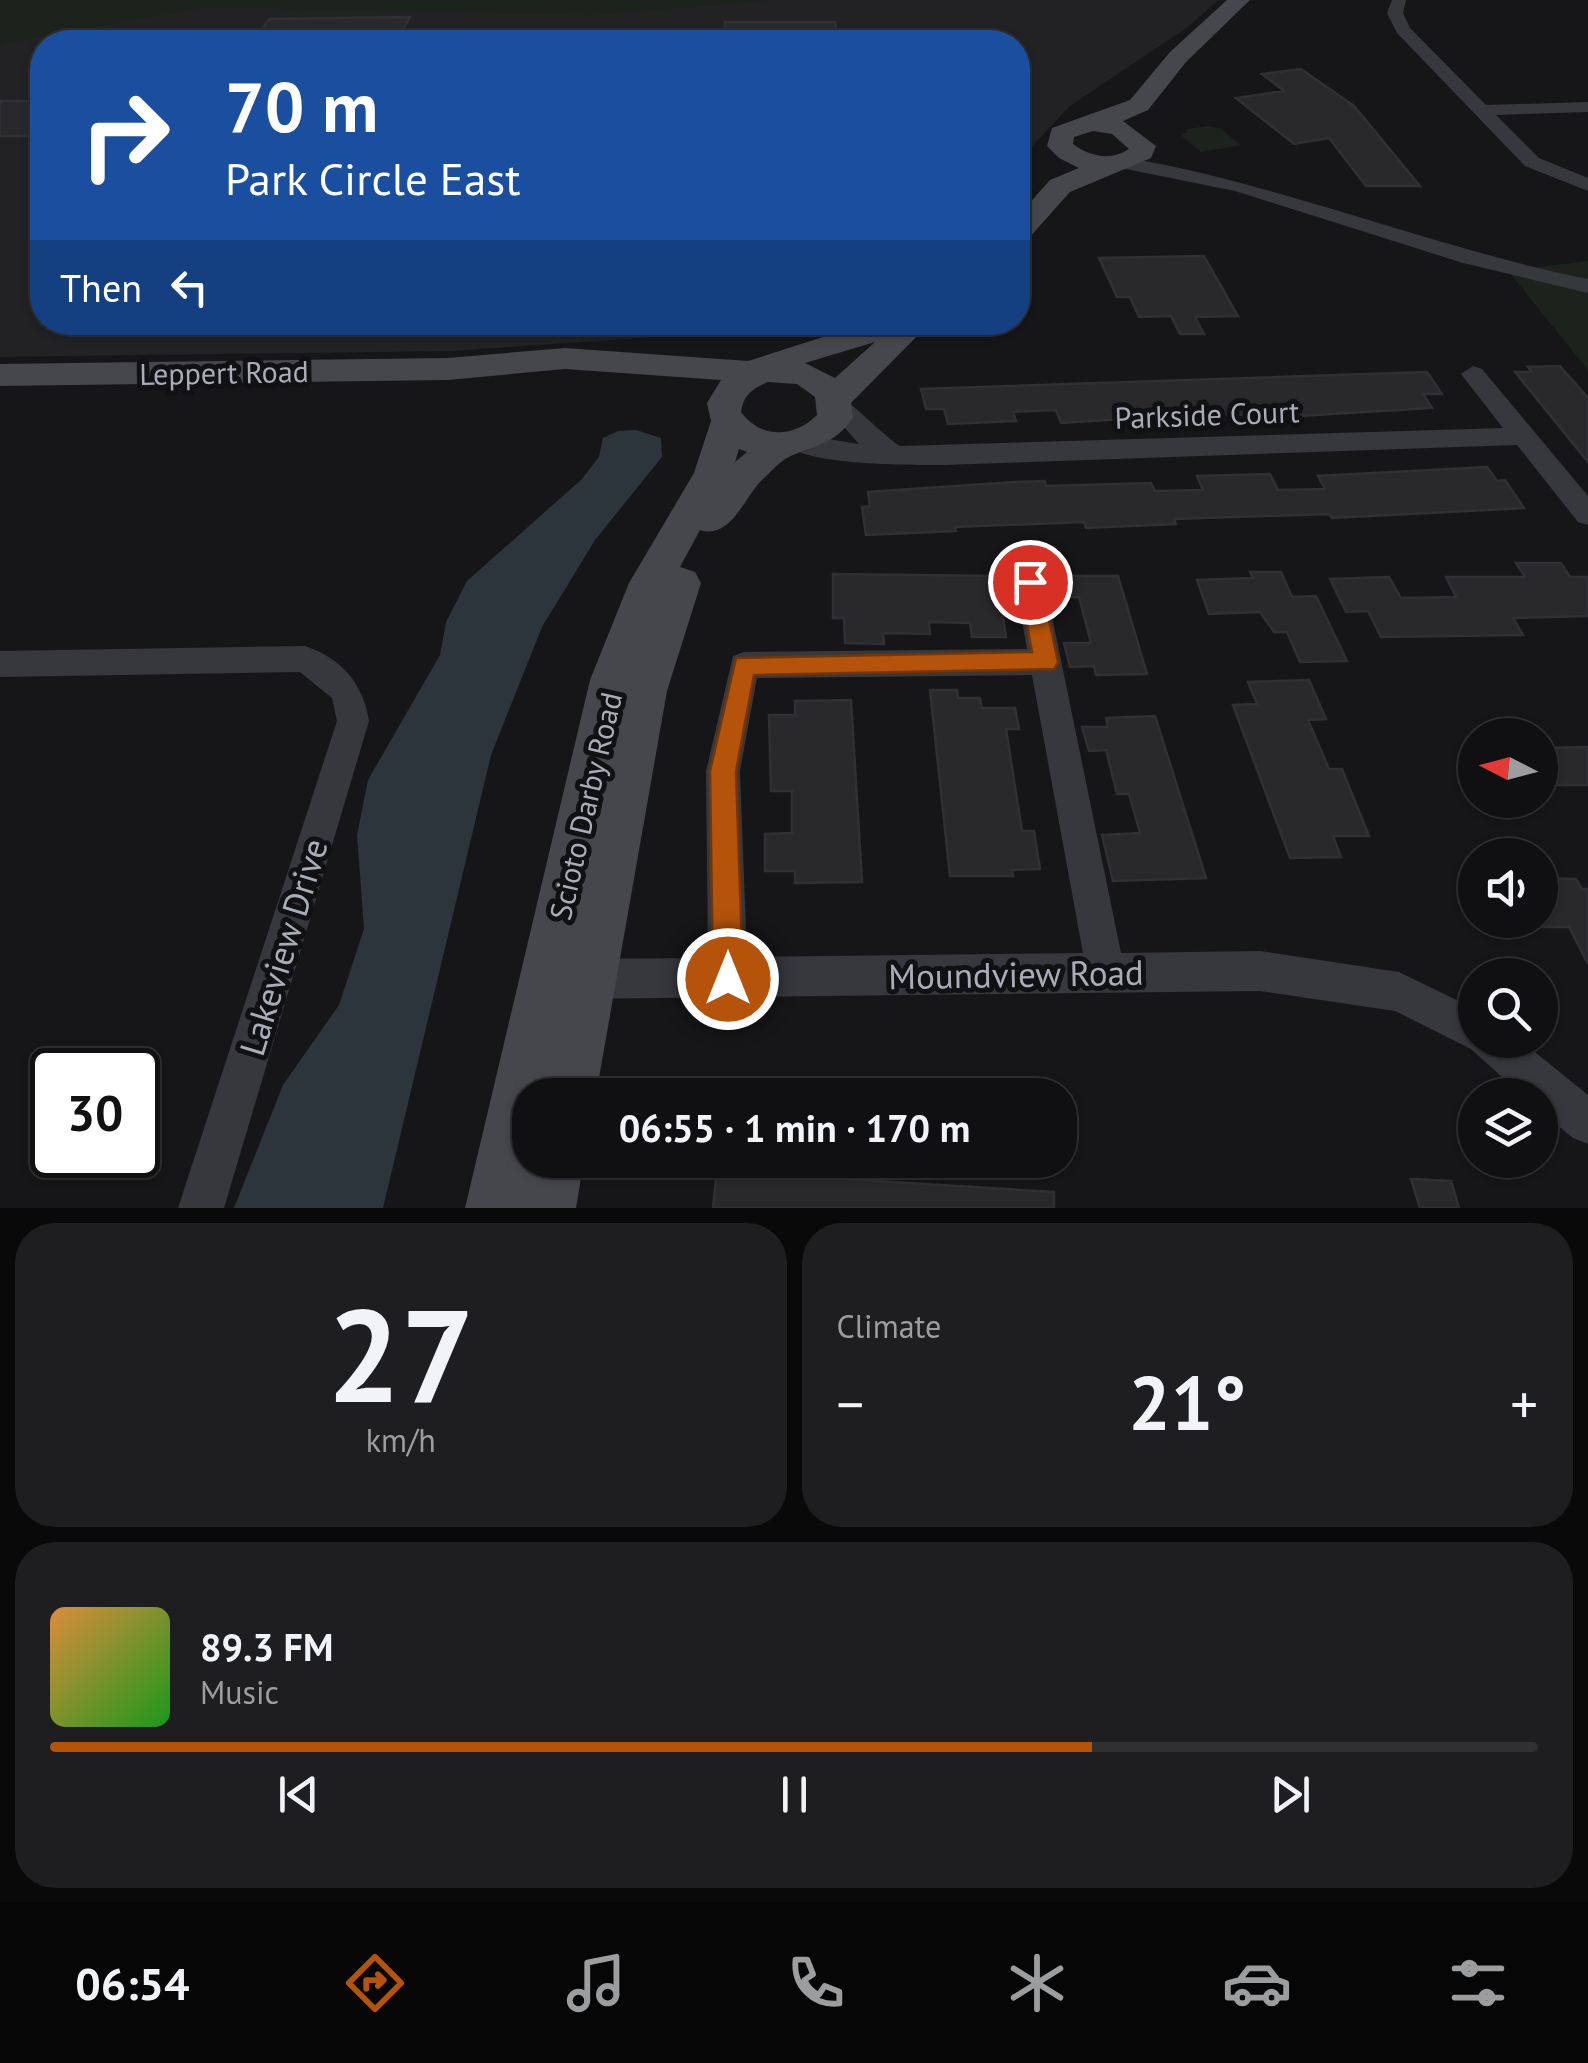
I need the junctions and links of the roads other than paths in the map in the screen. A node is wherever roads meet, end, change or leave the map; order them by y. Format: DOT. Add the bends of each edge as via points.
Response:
graph roads {
  1 [pos="1240,0"];
  2 [pos="1263,0"];
  3 [pos="1399,0"];
  4 [pos="1588,106"];
  5 [pos="1481,110"];
  6 [pos="1096,124"];
  7 [pos="1060,146"];
  8 [pos="1129,153"];
  9 [pos="1588,185"];
  10 [pos="1030,187"];
  11 [pos="1030,220"];
  12 [pos="1588,286"];
  13 [pos="870,335"];
  14 [pos="902,335"];
  15 [pos="448,369"];
  16 [pos="764,372"];
  17 [pos="1473,374"];
  18 [pos="0,375"];
  19 [pos="835,402"];
  20 [pos="726,418"];
  21 [pos="1519,436"];
  22 [pos="788,444"];
  23 [pos="896,456"];
  24 [pos="1588,514"];
  25 [pos="1030,582"];
  26 [pos="1046,662"];
  27 [pos="1,666"];
  28 [pos="1106,973"];
  29 [pos="568,979"];
  30 [pos="728,979"];
  31 [pos="1458,1022"];
  32 [pos="1510,1058"];
  33 [pos="566,1078"];
  34 [pos="1588,1122"];
  35 [pos="550,1178"];
  36 [pos="201,1208"];
  37 [pos="497,1208"];
  38 [pos="544,1208"];
  1 -- 6 [label="main road" via="1178,57 1138,106"];
  2 -- 8 [label="main road" via="1181,78"];
  3 -- 5 [label="street" via="1395,13 1403,30"];
  4 -- 5 [label="street"];
  5 -- 9 [label="street" via="1541,171"];
  6 -- 7 [label="main road" via="1068,128"];
  6 -- 8 [label="main road" via="1120,128"];
  7 -- 8 [label="main road" via="1076,158"];
  7 -- 10 [label="main road"];
  8 -- 11 [label="main road" via="1060,186"];
  8 -- 12 [label="street" via="1495,268"];
  13 -- 16 [label="main road" via="863,344"];
  14 -- 19 [label="main road"];
  15 -- 16 [label="main road, Leppert Road" via="581,356"];
  15 -- 18 [label="main road, Leppert Road"];
  15 -- 20 [label="main road, Leppert Road" via="648,380 700,394"];
  16 -- 19 [label="main road" via="821,382"];
  16 -- 20 [label="main road" via="728,393"];
  17 -- 21 [label="street"];
  19 -- 22 [label="main road" via="827,429"];
  19 -- 23 [label="street" via="864,435"];
  20 -- 22 [label="main road" via="743,437"];
  20 -- 29 [label="main road, Scioto Darby Road" via="714,473 650,584 613,680"];
  21 -- 23 [label="street, Parkside Court"];
  21 -- 24 [label="street"];
  22 -- 23 [label="street, Parkside Court"];
  22 -- 29 [label="main road, Scioto Darby Road" via="742,477 713,512 688,560 662,628"];
  25 -- 26 [label="street"];
  26 -- 28 [label="street"];
  26 -- 30 [label="street" via="744,665 723,771"];
  27 -- 36 [label="street, Lakeview Drive" via="305,660 345,686 353,721"];
  28 -- 30 [label="street, Moundview Road"];
  28 -- 31 [label="street, Moundview Road" via="1260,971 1362,983 1399,992"];
  29 -- 30 [label="street, Moundview Road"];
  29 -- 33 [label="main road, Scioto Darby Road"];
  29 -- 37 [label="main road, Scioto Darby Road"];
  32 -- 34 [label="street"];
  35 -- 38 [label="main road"];
}
